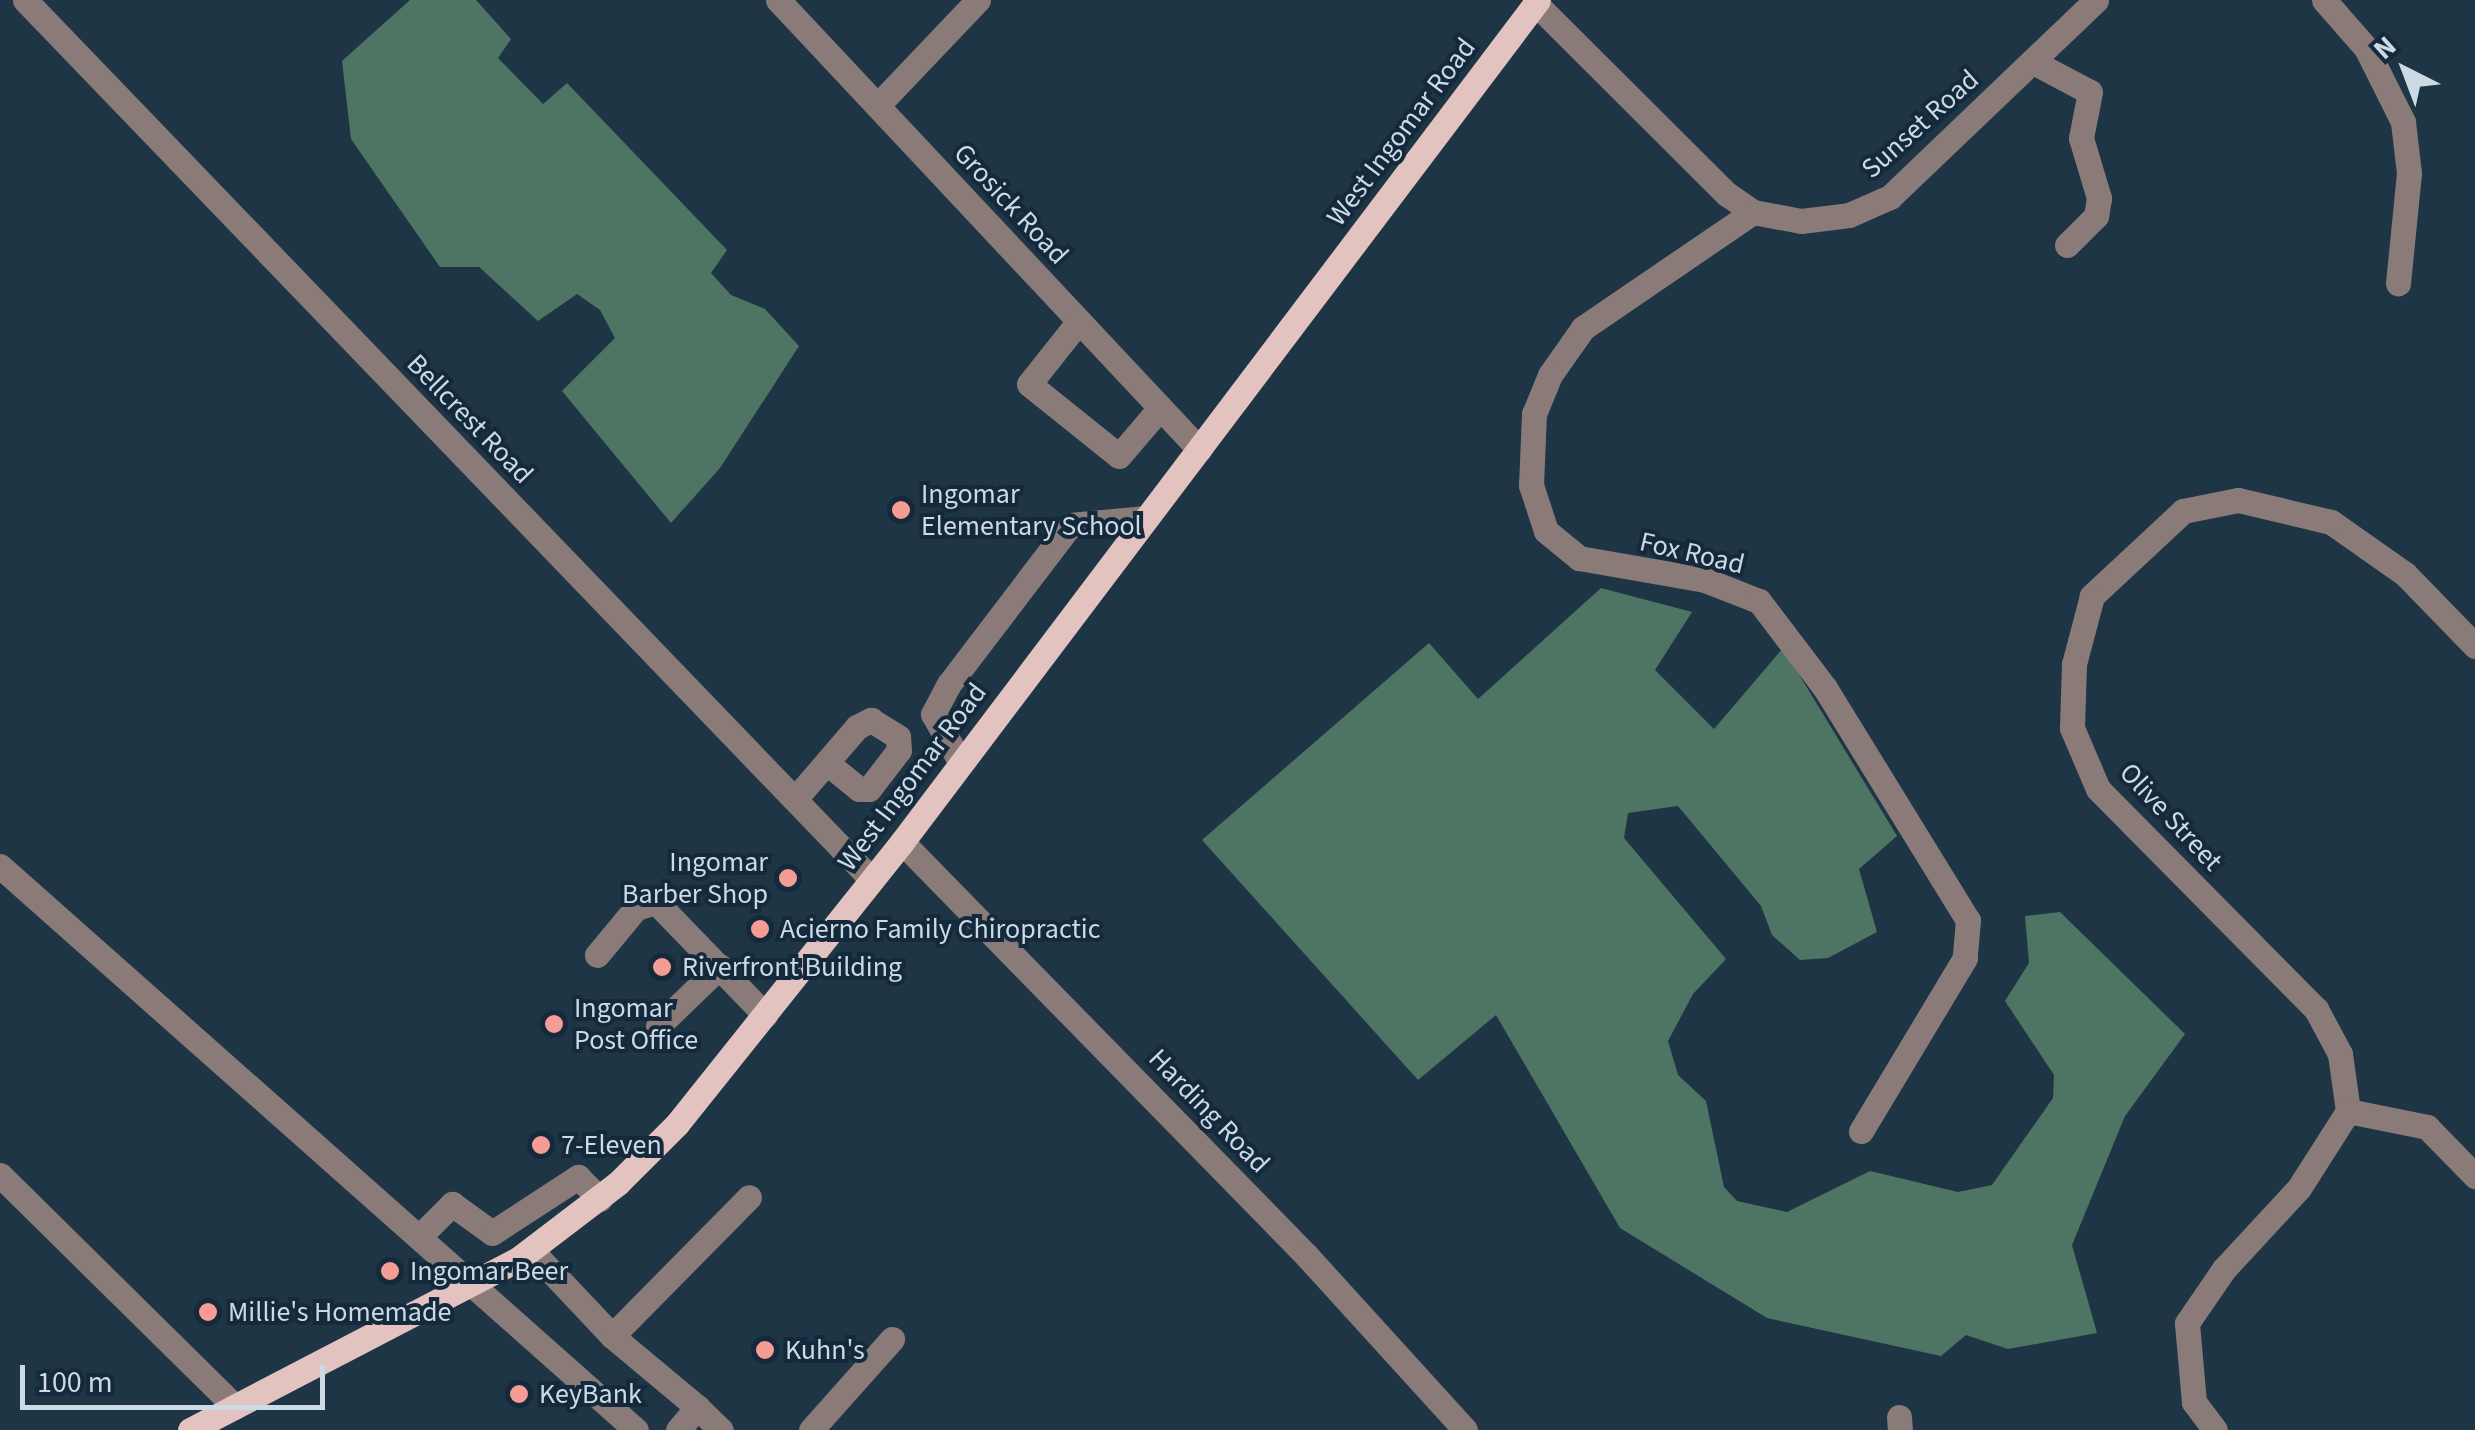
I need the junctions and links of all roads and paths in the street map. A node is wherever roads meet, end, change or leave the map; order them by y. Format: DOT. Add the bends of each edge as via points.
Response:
graph roads {
  1 [pos="25,0"];
  2 [pos="778,0"];
  3 [pos="978,0"];
  4 [pos="2096,0"];
  5 [pos="2324,0"];
  6 [pos="1537,2"];
  7 [pos="2033,62"];
  8 [pos="878,105"];
  9 [pos="1753,212"];
  10 [pos="2067,245"];
  11 [pos="2398,283"];
  12 [pos="1079,321"];
  13 [pos="1160,408"];
  14 [pos="1199,449"];
  15 [pos="1146,518"];
  16 [pos="2475,646"];
  17 [pos="827,763"];
  18 [pos="961,763"];
  19 [pos="795,800"];
  20 [pos="902,842"];
  21 [pos="0,866"];
  22 [pos="872,880"];
  23 [pos="597,955"];
  24 [pos="720,966"];
  25 [pos="765,1015"];
  26 [pos="658,1026"];
  27 [pos="2348,1111"];
  28 [pos="1861,1131"];
  29 [pos="0,1175"];
  30 [pos="2475,1176"];
  31 [pos="749,1197"];
  32 [pos="600,1199"];
  33 [pos="527,1214"];
  34 [pos="419,1237"];
  35 [pos="539,1245"];
  36 [pos="474,1286"];
  37 [pos="612,1336"];
  38 [pos="892,1339"];
  39 [pos="696,1407"];
  40 [pos="235,1408"];
  41 [pos="190,1430"];
  42 [pos="636,1430"];
  43 [pos="678,1430"];
  44 [pos="721,1430"];
  45 [pos="812,1430"];
  46 [pos="1465,1430"];
  47 [pos="2215,1430"];
  1 -- 19 [label="street, Bellcrest Road"];
  2 -- 8 [label="street, Grosick Road"];
  3 -- 8 [label="street"];
  4 -- 7 [label="street, Sunset Road"];
  5 -- 11 [label="street" via="2366,48 2403,122 2410,173"];
  6 -- 9 [label="street"];
  6 -- 14 [label="main road, West Ingomar Road"];
  7 -- 9 [label="street, Sunset Road" via="1890,197 1828,218"];
  7 -- 10 [label="street" via="2090,92 2080,138 2099,198 2096,216"];
  8 -- 12 [label="street, Grosick Road"];
  9 -- 28 [label="street, Fox Road" via="1584,328 1550,375 1534,414 1530,484 1546,531 1579,558 1705,580 1760,601 1825,688 1968,920 1956,977 1918,1029"];
  12 -- 13 [label="street, Grosick Road"];
  12 -- 13 [label="street" via="1029,384 1120,456"];
  13 -- 14 [label="street, Grosick Road"];
  14 -- 15 [label="main road, West Ingomar Road"];
  15 -- 18 [label="main road, West Ingomar Road"];
  15 -- 18 [label="street" via="1070,525 949,684 933,714"];
  16 -- 27 [label="street, Olive Street" via="2405,574 2331,522 2238,500 2183,511 2092,596 2074,664 2072,728 2098,789 2316,1009 2340,1054"];
  17 -- 19 [label="street"];
  18 -- 20 [label="main road, West Ingomar Road"];
  19 -- 22 [label="street, Bellcrest Road"];
  20 -- 22 [label="main road, West Ingomar Road"];
  20 -- 46 [label="street, Harding Road" via="1306,1255"];
  21 -- 34 [label="street"];
  22 -- 25 [label="main road, West Ingomar Road"];
  23 -- 24 [label="street" via="636,908 656,902"];
  24 -- 25 [label="street"];
  24 -- 26 [label="street"];
  25 -- 32 [label="main road, West Ingomar Road" via="677,1124"];
  27 -- 30 [label="street" via="2428,1127"];
  27 -- 47 [label="street" via="2299,1188 2224,1269 2187,1322 2194,1402"];
  29 -- 40 [label="street"];
  31 -- 37 [label="street"];
  32 -- 33 [label="street" via="578,1177"];
  32 -- 35 [label="main road, West Ingomar Road"];
  33 -- 34 [label="street" via="492,1233 452,1204"];
  33 -- 35 [label="street"];
  34 -- 36 [label="street"];
  35 -- 36 [label="main road, West Ingomar Road"];
  35 -- 37 [label="street"];
  36 -- 40 [label="main road, West Ingomar Road"];
  36 -- 42 [label="street"];
  37 -- 39 [label="street"];
  38 -- 45 [label="street"];
  39 -- 43 [label="street"];
  39 -- 44 [label="street"];
  40 -- 41 [label="main road, West Ingomar Road"];
}
